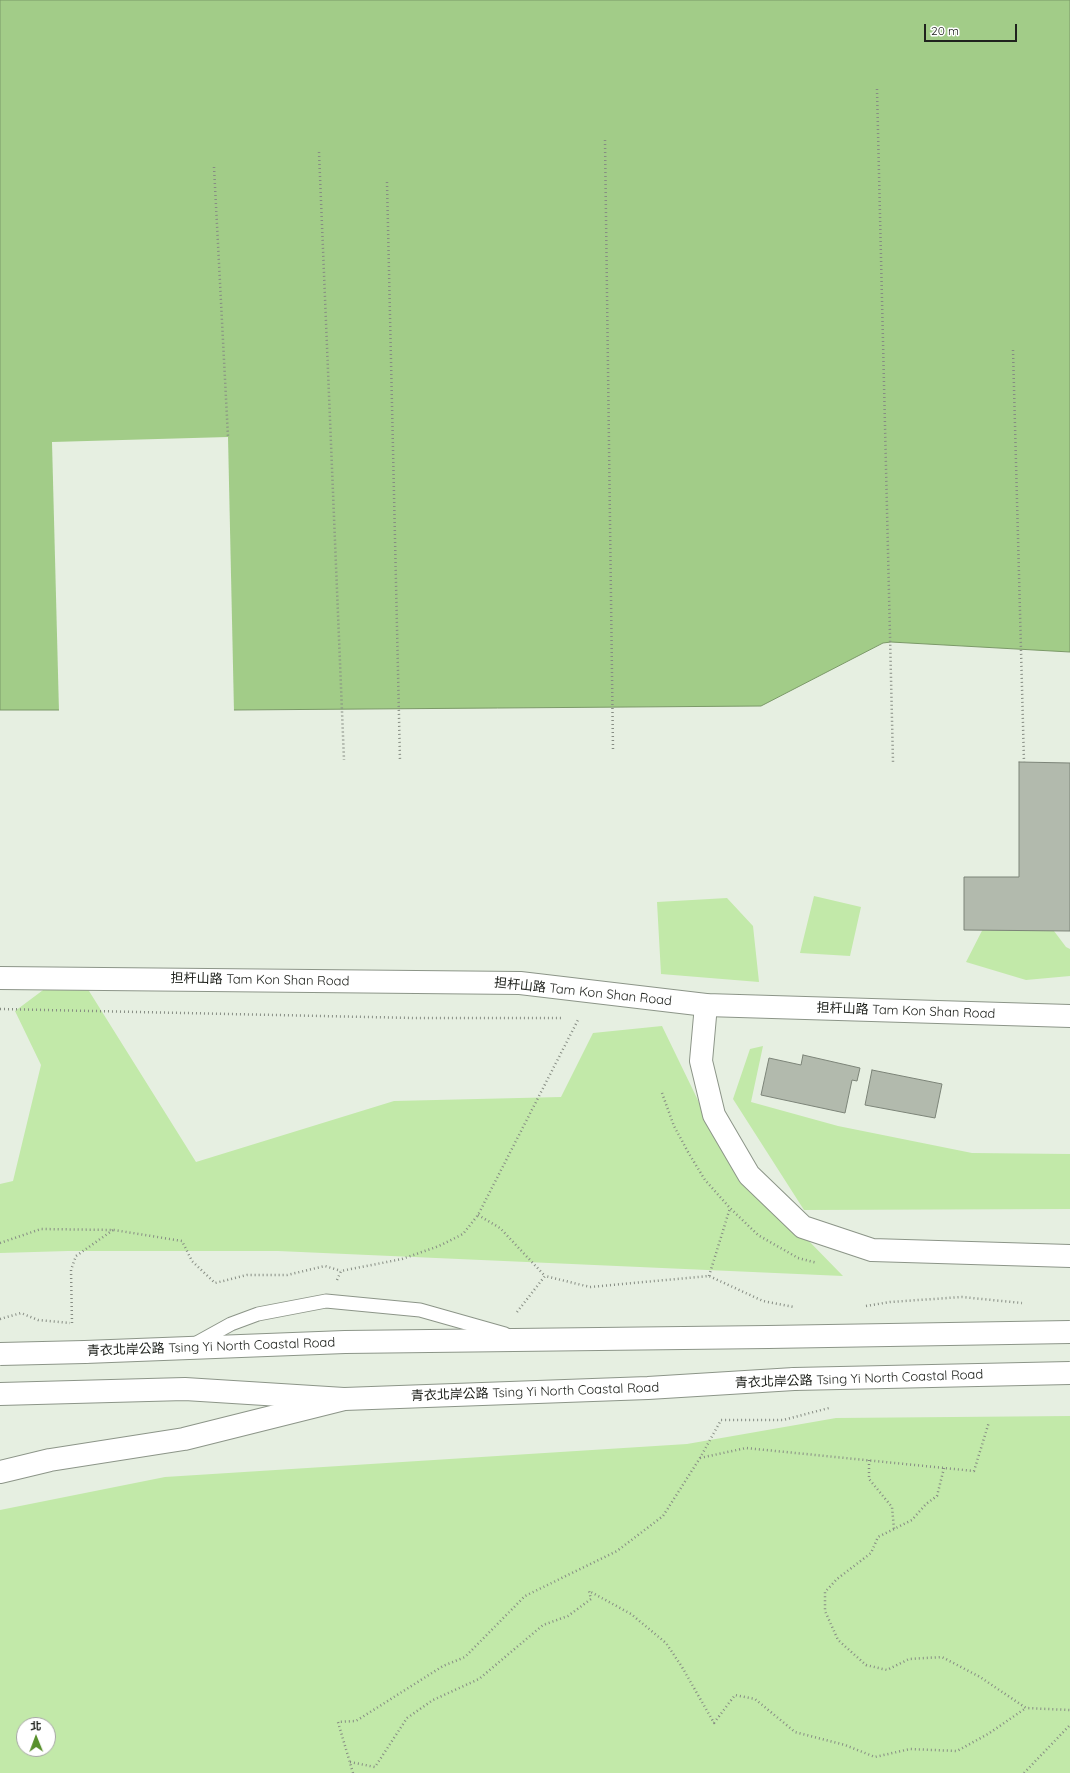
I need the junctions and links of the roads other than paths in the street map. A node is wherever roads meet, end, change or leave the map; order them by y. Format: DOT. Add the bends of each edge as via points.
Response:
graph roads {
  1 [pos="0,978"];
  2 [pos="706,1005"];
  3 [pos="1070,1016"];
  4 [pos="1070,1256"];
  5 [pos="1070,1332"];
  6 [pos="526,1340"];
  7 [pos="188,1348"];
  8 [pos="0,1354"];
  9 [pos="1070,1373"];
  10 [pos="0,1394"];
  11 [pos="344,1399"];
  12 [pos="0,1472"];
  1 -- 2 [label="main road, 担杆山路 Tam Kon Shan Road" via="520,983"];
  2 -- 3 [label="main road, 担杆山路 Tam Kon Shan Road"];
  2 -- 4 [label="main road" via="701,1061 714,1115 749,1175 803,1227 872,1250"];
  5 -- 6 [label="main road, 青衣北岸公路 Tsing Yi North Coastal Road, bridge"];
  6 -- 7 [label="main road, 青衣北岸公路 Tsing Yi North Coastal Road" via="345,1342"];
  6 -- 7 [label="lane" via="420,1310 326,1301 258,1314 231,1324"];
  7 -- 8 [label="main road, 青衣北岸公路 Tsing Yi North Coastal Road, bridge"];
  9 -- 11 [label="main road, 青衣北岸公路 Tsing Yi North Coastal Road, bridge" via="794,1379 648,1388"];
  10 -- 11 [label="main road, 青衣北岸公路 Tsing Yi North Coastal Road" via="185,1389"];
  11 -- 12 [label="main road" via="184,1439 50,1460"];
}
